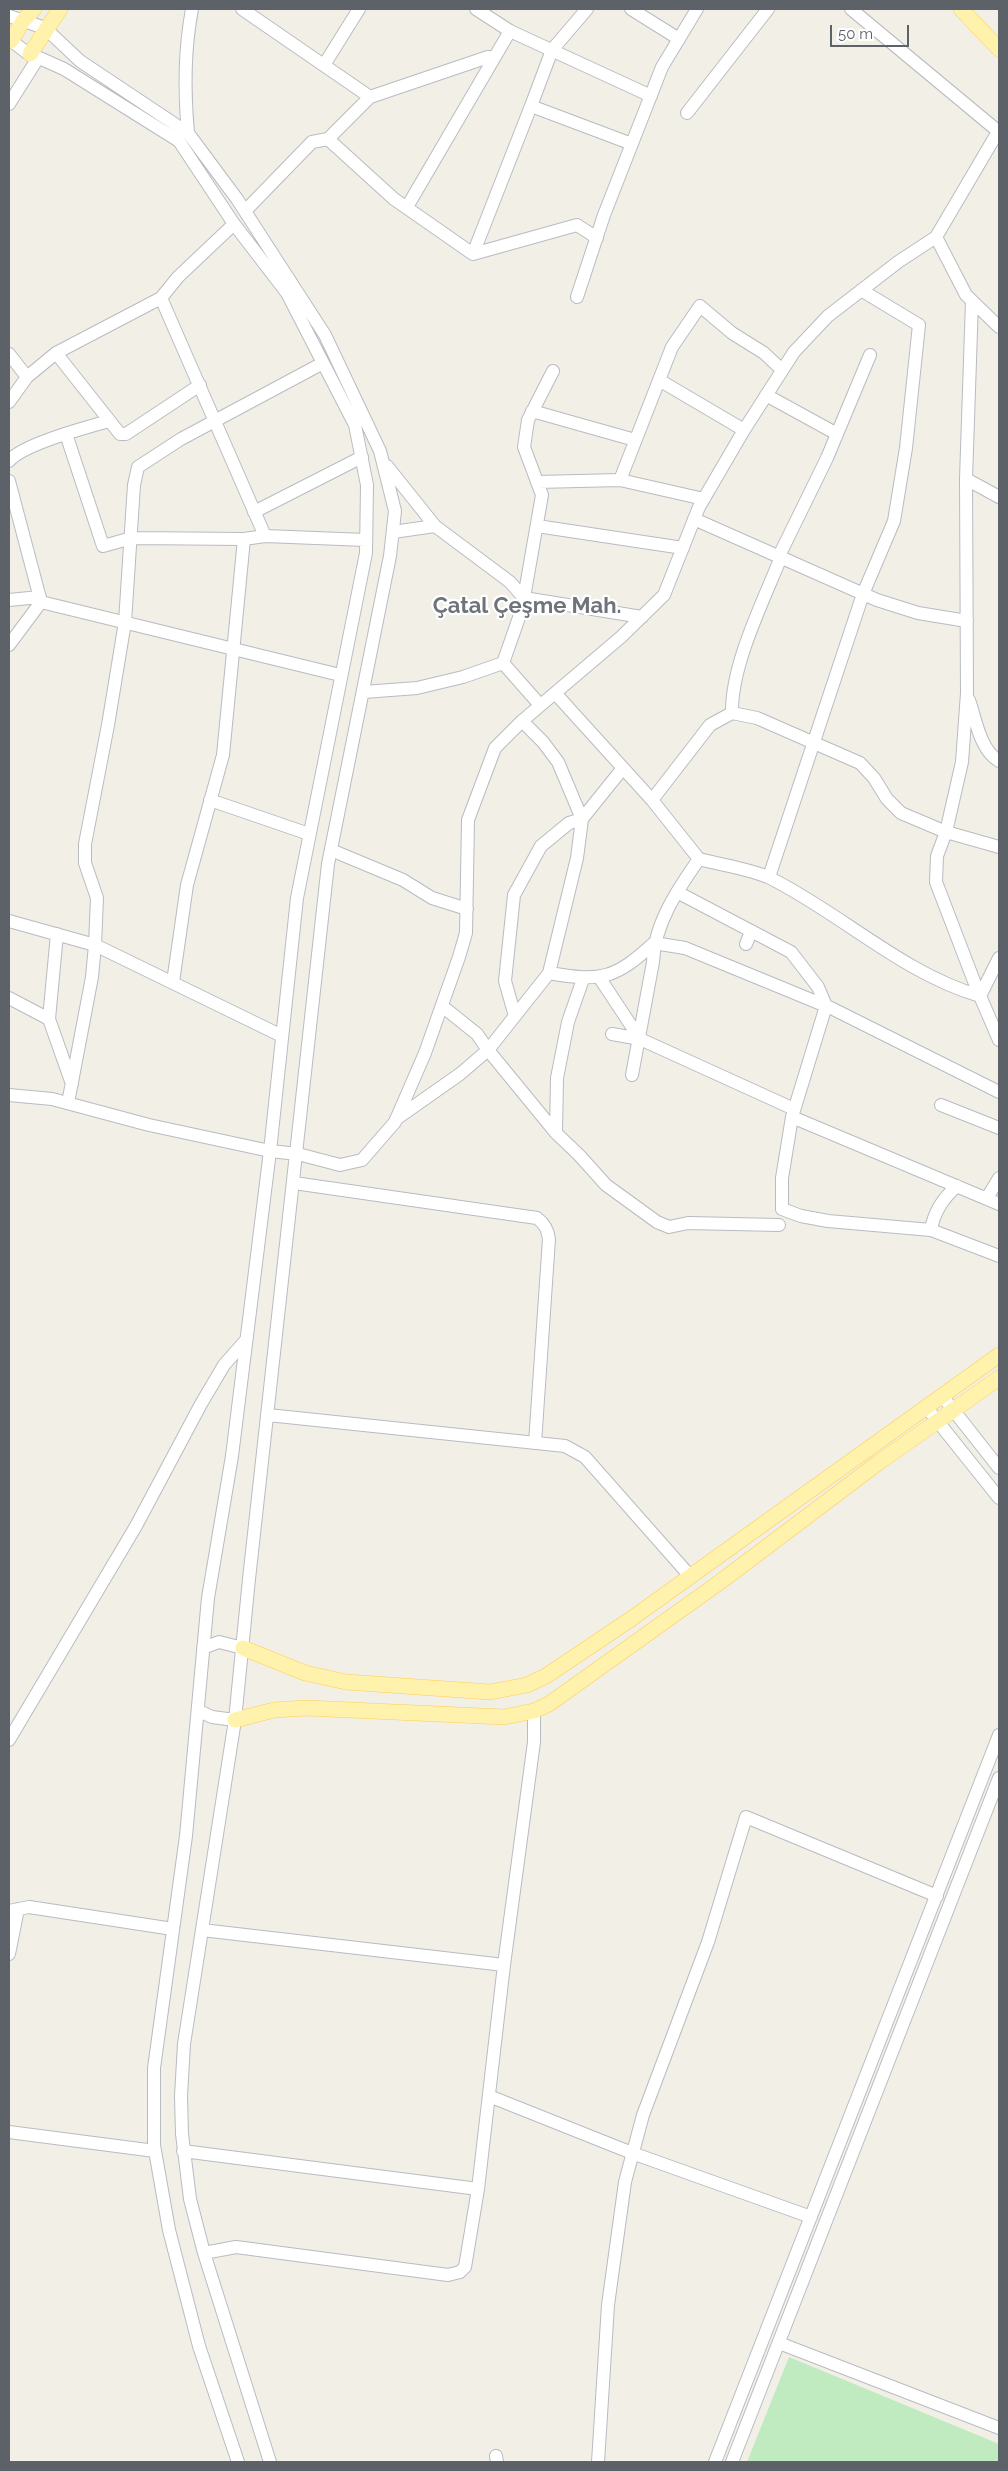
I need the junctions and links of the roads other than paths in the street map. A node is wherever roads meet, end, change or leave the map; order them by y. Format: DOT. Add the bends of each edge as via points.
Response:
graph roads {
  1 [pos="34,9"];
  2 [pos="60,9"];
  3 [pos="192,9"];
  4 [pos="242,9"];
  5 [pos="359,9"];
  6 [pos="476,9"];
  7 [pos="587,9"];
  8 [pos="631,9"];
  9 [pos="697,9"];
  10 [pos="768,9"];
  11 [pos="850,9"];
  12 [pos="960,9"];
  13 [pos="16,18"];
  14 [pos="46,28"];
  15 [pos="510,31"];
  16 [pos="679,39"];
  17 [pos="10,42"];
  18 [pos="999,49"];
  19 [pos="552,50"];
  20 [pos="34,56"];
  21 [pos="494,58"];
  22 [pos="324,65"];
  23 [pos="651,96"];
  24 [pos="370,97"];
  25 [pos="9,104"];
  26 [pos="531,106"];
  27 [pos="688,113"];
  28 [pos="999,131"];
  29 [pos="188,133"];
  30 [pos="328,140"];
  31 [pos="632,144"];
  32 [pos="406,207"];
  33 [pos="245,211"];
  34 [pos="234,224"];
  35 [pos="936,237"];
  36 [pos="597,238"];
  37 [pos="473,254"];
  38 [pos="861,290"];
  39 [pos="577,297"];
  40 [pos="161,298"];
  41 [pos="972,302"];
  42 [pos="999,327"];
  43 [pos="56,353"];
  44 [pos="9,354"];
  45 [pos="870,355"];
  46 [pos="323,363"];
  47 [pos="782,370"];
  48 [pos="553,371"];
  49 [pos="27,377"];
  50 [pos="659,380"];
  51 [pos="200,385"];
  52 [pos="766,395"];
  53 [pos="9,402"];
  54 [pos="532,411"];
  55 [pos="215,420"];
  56 [pos="109,421"];
  57 [pos="744,430"];
  58 [pos="66,434"];
  59 [pos="837,434"];
  60 [pos="636,440"];
  61 [pos="362,457"];
  62 [pos="9,461"];
  63 [pos="384,462"];
  64 [pos="966,479"];
  65 [pos="620,480"];
  66 [pos="9,481"];
  67 [pos="537,482"];
  68 [pos="999,497"];
  69 [pos="704,500"];
  70 [pos="254,512"];
  71 [pos="694,519"];
  72 [pos="435,526"];
  73 [pos="536,526"];
  74 [pos="392,532"];
  75 [pos="265,536"];
  76 [pos="132,538"];
  77 [pos="244,539"];
  78 [pos="366,540"];
  79 [pos="683,548"];
  80 [pos="780,557"];
  81 [pos="863,594"];
  82 [pos="524,598"];
  83 [pos="9,600"];
  84 [pos="41,600"];
  85 [pos="642,617"];
  86 [pos="967,621"];
  87 [pos="125,622"];
  88 [pos="9,645"];
  89 [pos="233,649"];
  90 [pos="503,663"];
  91 [pos="340,675"];
  92 [pos="364,692"];
  93 [pos="554,693"];
  94 [pos="967,693"];
  95 [pos="540,705"];
  96 [pos="732,713"];
  97 [pos="522,721"];
  98 [pos="812,743"];
  99 [pos="999,761"];
  100 [pos="623,768"];
  101 [pos="210,800"];
  102 [pos="652,800"];
  103 [pos="582,819"];
  104 [pos="946,832"];
  105 [pos="309,834"];
  106 [pos="999,847"];
  107 [pos="331,850"];
  108 [pos="699,859"];
  109 [pos="768,877"];
  110 [pos="677,892"];
  111 [pos="467,909"];
  112 [pos="9,921"];
  113 [pos="58,934"];
  114 [pos="654,943"];
  115 [pos="94,945"];
  116 [pos="999,958"];
  117 [pos="549,973"];
  118 [pos="598,978"];
  119 [pos="583,979"];
  120 [pos="173,982"];
  121 [pos="980,996"];
  122 [pos="9,998"];
  123 [pos="442,1006"];
  124 [pos="826,1006"];
  125 [pos="516,1016"];
  126 [pos="49,1019"];
  127 [pos="612,1034"];
  128 [pos="282,1036"];
  129 [pos="640,1039"];
  130 [pos="999,1040"];
  131 [pos="488,1050"];
  132 [pos="632,1075"];
  133 [pos="72,1084"];
  134 [pos="999,1092"];
  135 [pos="9,1095"];
  136 [pos="68,1103"];
  137 [pos="941,1106"];
  138 [pos="793,1113"];
  139 [pos="396,1120"];
  140 [pos="999,1128"];
  141 [pos="556,1133"];
  142 [pos="270,1151"];
  143 [pos="298,1154"];
  144 [pos="999,1178"];
  145 [pos="294,1183"];
  146 [pos="957,1186"];
  147 [pos="987,1198"];
  148 [pos="999,1204"];
  149 [pos="779,1225"];
  150 [pos="931,1230"];
  151 [pos="999,1256"];
  152 [pos="246,1340"];
  153 [pos="999,1355"];
  154 [pos="999,1378"];
  155 [pos="943,1397"];
  156 [pos="927,1408"];
  157 [pos="953,1410"];
  158 [pos="268,1415"];
  159 [pos="938,1421"];
  160 [pos="535,1443"];
  161 [pos="999,1468"];
  162 [pos="999,1498"];
  163 [pos="690,1576"];
  164 [pos="204,1648"];
  165 [pos="243,1648"];
  166 [pos="198,1711"];
  167 [pos="534,1711"];
  168 [pos="236,1720"];
  169 [pos="999,1735"];
  170 [pos="9,1740"];
  171 [pos="999,1778"];
  172 [pos="937,1896"];
  173 [pos="13,1910"];
  174 [pos="173,1929"];
  175 [pos="202,1930"];
  176 [pos="9,1954"];
  177 [pos="504,1965"];
  178 [pos="489,2096"];
  179 [pos="9,2132"];
  180 [pos="156,2151"];
  181 [pos="183,2151"];
  182 [pos="632,2153"];
  183 [pos="478,2189"];
  184 [pos="811,2217"];
  185 [pos="204,2253"];
  186 [pos="779,2343"];
  187 [pos="999,2428"];
  188 [pos="238,2462"];
  189 [pos="270,2462"];
  190 [pos="598,2462"];
  191 [pos="715,2462"];
  192 [pos="732,2462"];
  1 -- 13 [label="main road"];
  2 -- 14 [label="main road"];
  3 -- 29 [label="street" via="184,83"];
  4 -- 22 [label="street"];
  5 -- 22 [label="street"];
  6 -- 15 [label="street"];
  7 -- 19 [label="street"];
  8 -- 16 [label="street"];
  9 -- 16 [label="street"];
  10 -- 27 [label="street"];
  11 -- 28 [label="street"];
  12 -- 18 [label="main road"];
  13 -- 14 [label="street"];
  13 -- 17 [label="main road"];
  14 -- 20 [label="main road"];
  14 -- 29 [label="street" via="80,61"];
  15 -- 19 [label="street"];
  15 -- 21 [label="street"];
  16 -- 23 [label="street" via="662,67"];
  17 -- 20 [label="street"];
  19 -- 23 [label="street"];
  19 -- 26 [label="street"];
  20 -- 25 [label="street"];
  20 -- 34 [label="street" via="64,69 179,141"];
  21 -- 24 [label="street" via="488,57"];
  21 -- 32 [label="street"];
  22 -- 24 [label="street"];
  23 -- 31 [label="street"];
  24 -- 30 [label="street"];
  26 -- 31 [label="street"];
  26 -- 37 [label="street"];
  28 -- 35 [label="street"];
  29 -- 33 [label="street"];
  30 -- 32 [label="street"];
  30 -- 33 [label="street" via="312,142"];
  31 -- 36 [label="street"];
  32 -- 37 [label="street"];
  33 -- 63 [label="street" via="325,335"];
  34 -- 40 [label="street" via="178,277"];
  34 -- 46 [label="street" via="287,293"];
  35 -- 38 [label="street"];
  35 -- 41 [label="street"];
  36 -- 37 [label="street" via="577,226"];
  36 -- 39 [label="street"];
  38 -- 47 [label="street" via="828,316 794,352"];
  38 -- 81 [label="street" via="919,326 906,448 894,521"];
  40 -- 43 [label="street"];
  40 -- 51 [label="street"];
  41 -- 42 [label="street"];
  41 -- 64 [label="street"];
  43 -- 49 [label="street"];
  43 -- 56 [label="street"];
  44 -- 49 [label="street"];
  45 -- 59 [label="street"];
  46 -- 55 [label="street"];
  46 -- 61 [label="street" via="356,425"];
  47 -- 50 [label="street" via="700,306 672,347"];
  47 -- 52 [label="street"];
  48 -- 54 [label="street"];
  49 -- 53 [label="street"];
  50 -- 57 [label="street"];
  50 -- 60 [label="street"];
  51 -- 55 [label="street"];
  51 -- 56 [label="street" via="126,434 120,434"];
  52 -- 57 [label="street"];
  52 -- 59 [label="street"];
  54 -- 60 [label="street"];
  54 -- 67 [label="street" via="524,447"];
  55 -- 70 [label="street"];
  55 -- 76 [label="street" via="138,467"];
  56 -- 58 [label="street"];
  57 -- 69 [label="street"];
  58 -- 62 [label="street" via="18,453"];
  58 -- 76 [label="street" via="103,546"];
  59 -- 80 [label="street"];
  60 -- 65 [label="street"];
  61 -- 70 [label="street"];
  61 -- 78 [label="street" via="367,485"];
  63 -- 72 [label="street"];
  63 -- 74 [label="street" via="395,511"];
  64 -- 68 [label="street"];
  64 -- 86 [label="street"];
  65 -- 67 [label="street"];
  65 -- 69 [label="street"];
  66 -- 84 [label="street"];
  67 -- 73 [label="street" via="542,495"];
  69 -- 71 [label="street"];
  70 -- 75 [label="street"];
  71 -- 79 [label="street"];
  71 -- 80 [label="street"];
  72 -- 74 [label="street"];
  72 -- 82 [label="street" via="510,582"];
  73 -- 79 [label="street"];
  73 -- 82 [label="street"];
  74 -- 92 [label="street"];
  75 -- 77 [label="street"];
  75 -- 78 [label="street"];
  76 -- 77 [label="street"];
  76 -- 87 [label="street"];
  77 -- 89 [label="street"];
  78 -- 91 [label="street"];
  79 -- 85 [label="street" via="664,595"];
  80 -- 81 [label="street"];
  80 -- 96 [label="street" via="731,692"];
  81 -- 86 [label="street" via="897,608"];
  81 -- 98 [label="street"];
  82 -- 85 [label="street"];
  82 -- 90 [label="street"];
  83 -- 84 [label="street"];
  84 -- 87 [label="street"];
  84 -- 88 [label="street"];
  85 -- 93 [label="street"];
  86 -- 94 [label="street"];
  87 -- 89 [label="street"];
  87 -- 115 [label="street" via="85,844 85,863 98,898"];
  89 -- 91 [label="street"];
  89 -- 101 [label="street" via="223,755"];
  90 -- 92 [label="street" via="417,688"];
  90 -- 95 [label="street"];
  91 -- 105 [label="street"];
  92 -- 107 [label="street"];
  93 -- 95 [label="street"];
  93 -- 100 [label="street"];
  94 -- 99 [label="street" via="984,745"];
  94 -- 104 [label="street" via="962,762"];
  95 -- 97 [label="street"];
  96 -- 98 [label="street" via="758,718"];
  96 -- 102 [label="street" via="710,725"];
  97 -- 103 [label="street" via="558,762"];
  97 -- 111 [label="street" via="495,748 468,820"];
  98 -- 104 [label="street" via="860,763 901,813"];
  98 -- 109 [label="street"];
  100 -- 102 [label="street"];
  100 -- 103 [label="street"];
  101 -- 105 [label="street"];
  101 -- 120 [label="street" via="187,885"];
  102 -- 108 [label="street"];
  103 -- 117 [label="street" via="577,858"];
  103 -- 125 [label="street" via="569,823 541,846 514,895 505,981"];
  104 -- 106 [label="street"];
  104 -- 121 [label="street" via="937,856 936,882"];
  105 -- 128 [label="street" via="297,898"];
  107 -- 111 [label="street" via="403,880 432,898"];
  107 -- 143 [label="street"];
  108 -- 109 [label="street"];
  108 -- 110 [label="street"];
  109 -- 121 [label="street" via="905,962 954,989"];
  110 -- 114 [label="street"];
  110 -- 124 [label="street" via="748,938 791,952 818,987"];
  111 -- 123 [label="street" via="466,933"];
  112 -- 113 [label="street"];
  113 -- 115 [label="street"];
  113 -- 126 [label="street"];
  114 -- 118 [label="street" via="636,960"];
  114 -- 124 [label="street" via="685,948"];
  114 -- 129 [label="street" via="654,962"];
  115 -- 120 [label="street"];
  115 -- 133 [label="street" via="92,976"];
  116 -- 121 [label="street"];
  117 -- 119 [label="street"];
  117 -- 125 [label="street"];
  118 -- 119 [label="street"];
  118 -- 129 [label="street"];
  119 -- 141 [label="street" via="568,1022 557,1078"];
  120 -- 128 [label="street"];
  121 -- 130 [label="street"];
  122 -- 126 [label="street"];
  123 -- 131 [label="street" via="477,1034"];
  123 -- 139 [label="street"];
  124 -- 134 [label="street"];
  124 -- 138 [label="street"];
  125 -- 131 [label="street"];
  126 -- 133 [label="street"];
  127 -- 129 [label="street"];
  128 -- 142 [label="street"];
  129 -- 132 [label="street"];
  129 -- 138 [label="street"];
  131 -- 139 [label="street"];
  131 -- 141 [label="street"];
  133 -- 136 [label="street"];
  135 -- 136 [label="street"];
  136 -- 142 [label="street" via="149,1125"];
  137 -- 140 [label="street"];
  138 -- 146 [label="street"];
  138 -- 150 [label="street" via="782,1178 782,1210 828,1221"];
  139 -- 143 [label="street" via="362,1160 340,1165"];
  141 -- 149 [label="street" via="606,1185 669,1227 688,1223"];
  142 -- 143 [label="street"];
  142 -- 152 [label="street"];
  143 -- 145 [label="street"];
  144 -- 147 [label="street"];
  145 -- 158 [label="street"];
  145 -- 160 [label="street" via="537,1218 542,1222 548,1230 549,1239"];
  146 -- 147 [label="street"];
  146 -- 150 [label="street" via="938,1207"];
  147 -- 148 [label="street"];
  150 -- 151 [label="street"];
  152 -- 164 [label="street" via="232,1456 208,1598"];
  152 -- 170 [label="street" via="224,1365 136,1526"];
  153 -- 155 [label="main road"];
  154 -- 157 [label="main road"];
  155 -- 156 [label="main road"];
  155 -- 157 [label="street"];
  156 -- 159 [label="street"];
  156 -- 163 [label="main road"];
  157 -- 159 [label="main road"];
  157 -- 161 [label="street"];
  158 -- 160 [label="street"];
  158 -- 165 [label="street"];
  159 -- 162 [label="street"];
  159 -- 167 [label="main road" via="564,1696"];
  160 -- 163 [label="street" via="565,1446 585,1457"];
  163 -- 165 [label="main road" via="546,1676 509,1690 490,1692 346,1682 305,1673"];
  164 -- 165 [label="street" via="219,1642"];
  164 -- 166 [label="street"];
  165 -- 168 [label="street"];
  166 -- 168 [label="street" via="212,1717"];
  166 -- 174 [label="street"];
  167 -- 168 [label="main road" via="483,1717 306,1708 274,1710"];
  167 -- 177 [label="street" via="536,1732"];
  168 -- 175 [label="street"];
  169 -- 172 [label="street"];
  171 -- 186 [label="street"];
  172 -- 182 [label="street" via="746,1817 708,1942 643,2115"];
  172 -- 184 [label="street"];
  173 -- 174 [label="street" via="53,1910"];
  173 -- 176 [label="street"];
  174 -- 180 [label="street" via="154,2068"];
  175 -- 177 [label="street"];
  175 -- 181 [label="street" via="184,2044 181,2096"];
  177 -- 178 [label="street"];
  178 -- 182 [label="street"];
  178 -- 183 [label="street"];
  179 -- 180 [label="street"];
  180 -- 188 [label="street" via="169,2230 199,2346"];
  181 -- 183 [label="street"];
  181 -- 185 [label="street" via="190,2199"];
  182 -- 184 [label="street"];
  182 -- 190 [label="street" via="620,2212 608,2306"];
  183 -- 185 [label="street" via="467,2263 456,2274 236,2247"];
  184 -- 191 [label="street"];
  185 -- 189 [label="street"];
  186 -- 187 [label="street"];
  186 -- 192 [label="street"];
}
